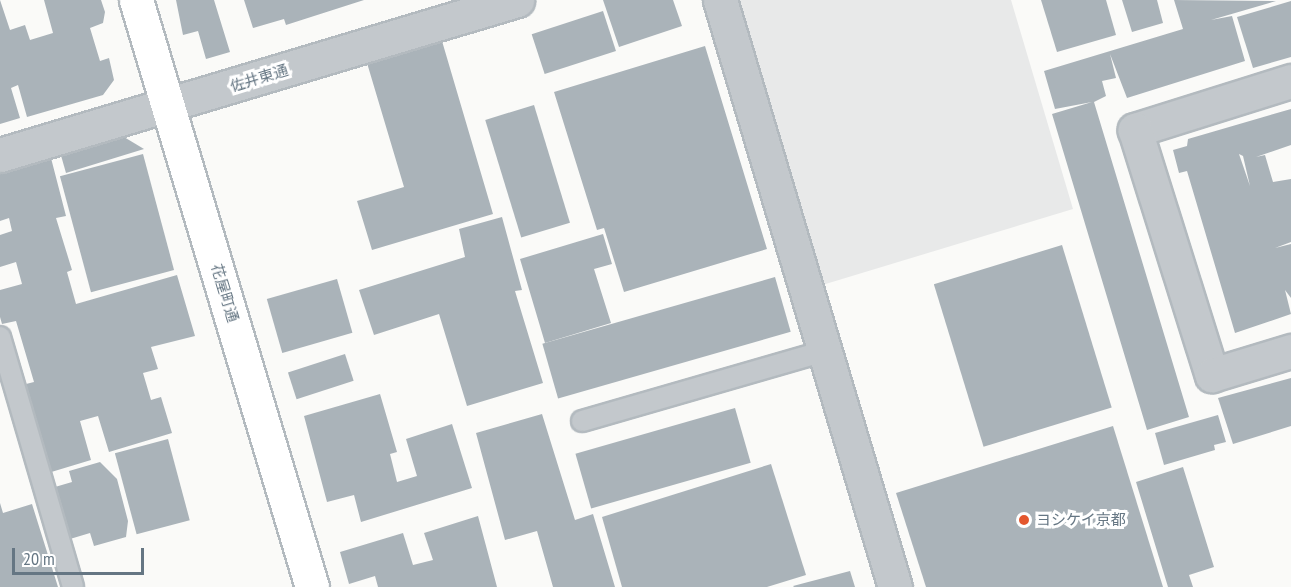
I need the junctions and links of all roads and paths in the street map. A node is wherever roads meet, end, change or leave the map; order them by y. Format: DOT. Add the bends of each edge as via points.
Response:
graph roads {
  1 [pos="136,0"];
  2 [pos="517,0"];
  3 [pos="720,0"];
  4 [pos="1291,81"];
  5 [pos="169,106"];
  6 [pos="0,155"];
  7 [pos="0,337"];
  8 [pos="825,351"];
  9 [pos="1291,351"];
  10 [pos="582,421"];
  11 [pos="74,587"];
  12 [pos="312,587"];
  13 [pos="896,587"];
  1 -- 5 [label="street, 花屋町通"];
  2 -- 5 [label="street, 佐井東通"];
  3 -- 8 [label="street"];
  4 -- 9 [label="street" via="1135,130 1212,375"];
  5 -- 6 [label="street, 佐井東通"];
  5 -- 12 [label="street, 花屋町通"];
  7 -- 11 [label="lane"];
  8 -- 10 [label="lane"];
  8 -- 13 [label="street"];
}
